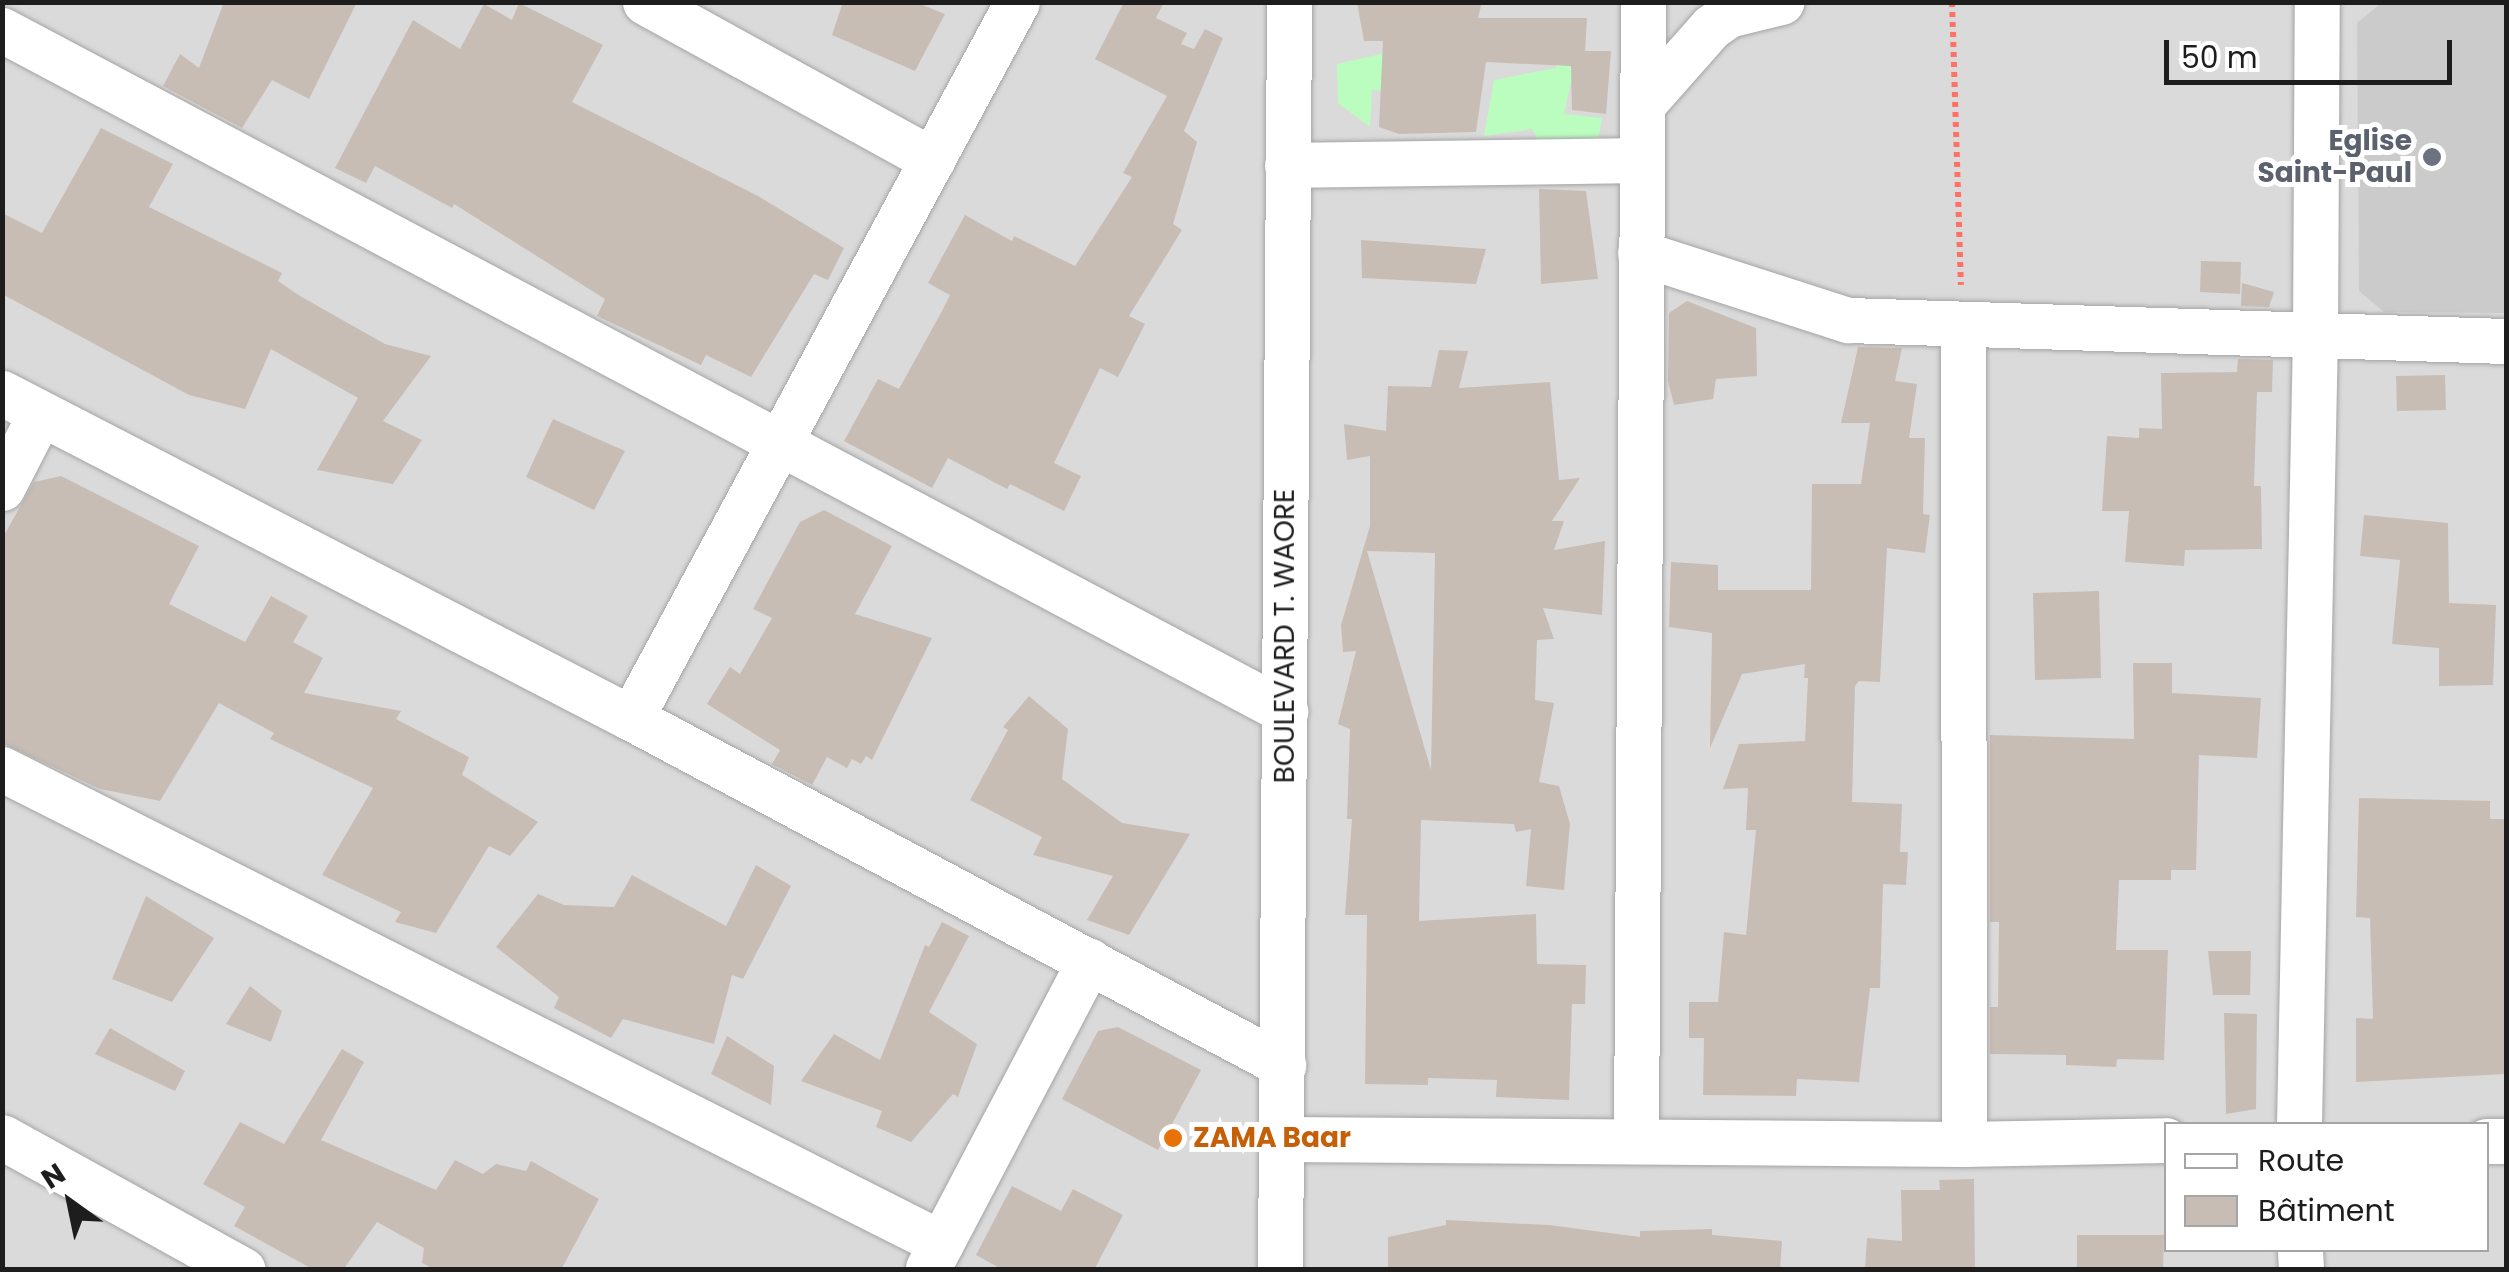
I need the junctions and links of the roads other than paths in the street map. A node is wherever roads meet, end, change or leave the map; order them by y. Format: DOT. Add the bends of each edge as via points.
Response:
graph roads {
  1 [pos="1017,2"];
  2 [pos="1289,2"];
  3 [pos="1643,2"];
  4 [pos="1781,2"];
  5 [pos="2317,2"];
  6 [pos="653,4"];
  7 [pos="2,30"];
  8 [pos="1642,106"];
  9 [pos="932,160"];
  10 [pos="1641,160"];
  11 [pos="1287,165"];
  12 [pos="1640,253"];
  13 [pos="1963,327"];
  14 [pos="2316,336"];
  15 [pos="2506,340"];
  16 [pos="22,404"];
  17 [pos="779,442"];
  18 [pos="2,488"];
  19 [pos="1285,710"];
  20 [pos="632,718"];
  21 [pos="2,769"];
  22 [pos="1089,961"];
  23 [pos="1284,1065"];
  24 [pos="2300,1122"];
  25 [pos="2,1137"];
  26 [pos="1283,1139"];
  27 [pos="1636,1140"];
  28 [pos="2164,1140"];
  29 [pos="1964,1144"];
  30 [pos="934,1256"];
  31 [pos="243,1270"];
  32 [pos="1280,1270"];
  1 -- 9 [label="street"];
  2 -- 11 [label="street, BOULEVARD T. WAORE"];
  3 -- 8 [label="street"];
  4 -- 8 [label="street" via="1711,27"];
  5 -- 14 [label="street"];
  6 -- 9 [label="street"];
  7 -- 17 [label="street"];
  8 -- 10 [label="street"];
  9 -- 17 [label="street"];
  10 -- 11 [label="street"];
  10 -- 12 [label="street"];
  11 -- 19 [label="street, BOULEVARD T. WAORE"];
  12 -- 13 [label="street" via="1848,320"];
  12 -- 27 [label="street"];
  13 -- 14 [label="street"];
  13 -- 29 [label="street"];
  14 -- 15 [label="street"];
  14 -- 24 [label="street"];
  16 -- 18 [label="street"];
  16 -- 20 [label="street"];
  17 -- 19 [label="street"];
  17 -- 20 [label="street"];
  19 -- 23 [label="street, BOULEVARD T. WAORE"];
  20 -- 22 [label="street"];
  21 -- 30 [label="street"];
  22 -- 23 [label="street"];
  22 -- 30 [label="street"];
  23 -- 26 [label="street, BOULEVARD T. WAORE"];
  25 -- 31 [label="street"];
  26 -- 27 [label="street"];
  26 -- 32 [label="street, BOULEVARD T. WAORE"];
  27 -- 29 [label="street"];
  28 -- 29 [label="street"];
}
